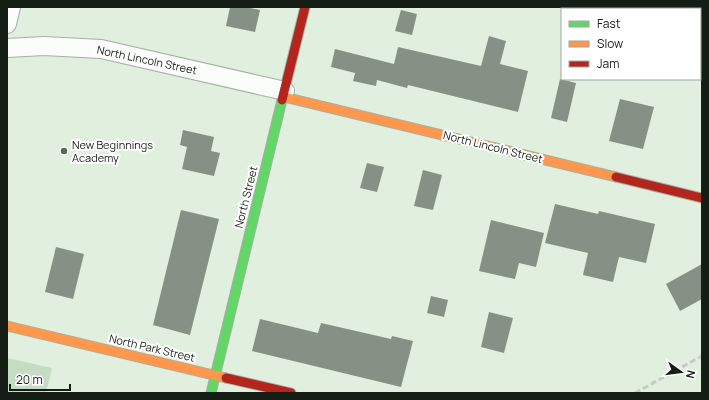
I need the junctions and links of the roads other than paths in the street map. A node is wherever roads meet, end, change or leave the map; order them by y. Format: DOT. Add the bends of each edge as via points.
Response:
graph roads {
  1 [pos="11,7"];
  2 [pos="305,7"];
  3 [pos="7,24"];
  4 [pos="7,48"];
  5 [pos="284,94"];
  6 [pos="702,198"];
  7 [pos="7,326"];
  8 [pos="215,375"];
  9 [pos="211,393"];
  10 [pos="291,393"];
  1 -- 3 [label="street"];
  2 -- 5 [label="street, North Street"];
  4 -- 5 [label="street, North Lincoln Street" via="44,46 101,49"];
  5 -- 6 [label="street, North Lincoln Street"];
  5 -- 8 [label="street, North Street"];
  7 -- 8 [label="street, North Park Street"];
  8 -- 9 [label="street, North Street"];
  8 -- 10 [label="street, North Park Street"];
}
